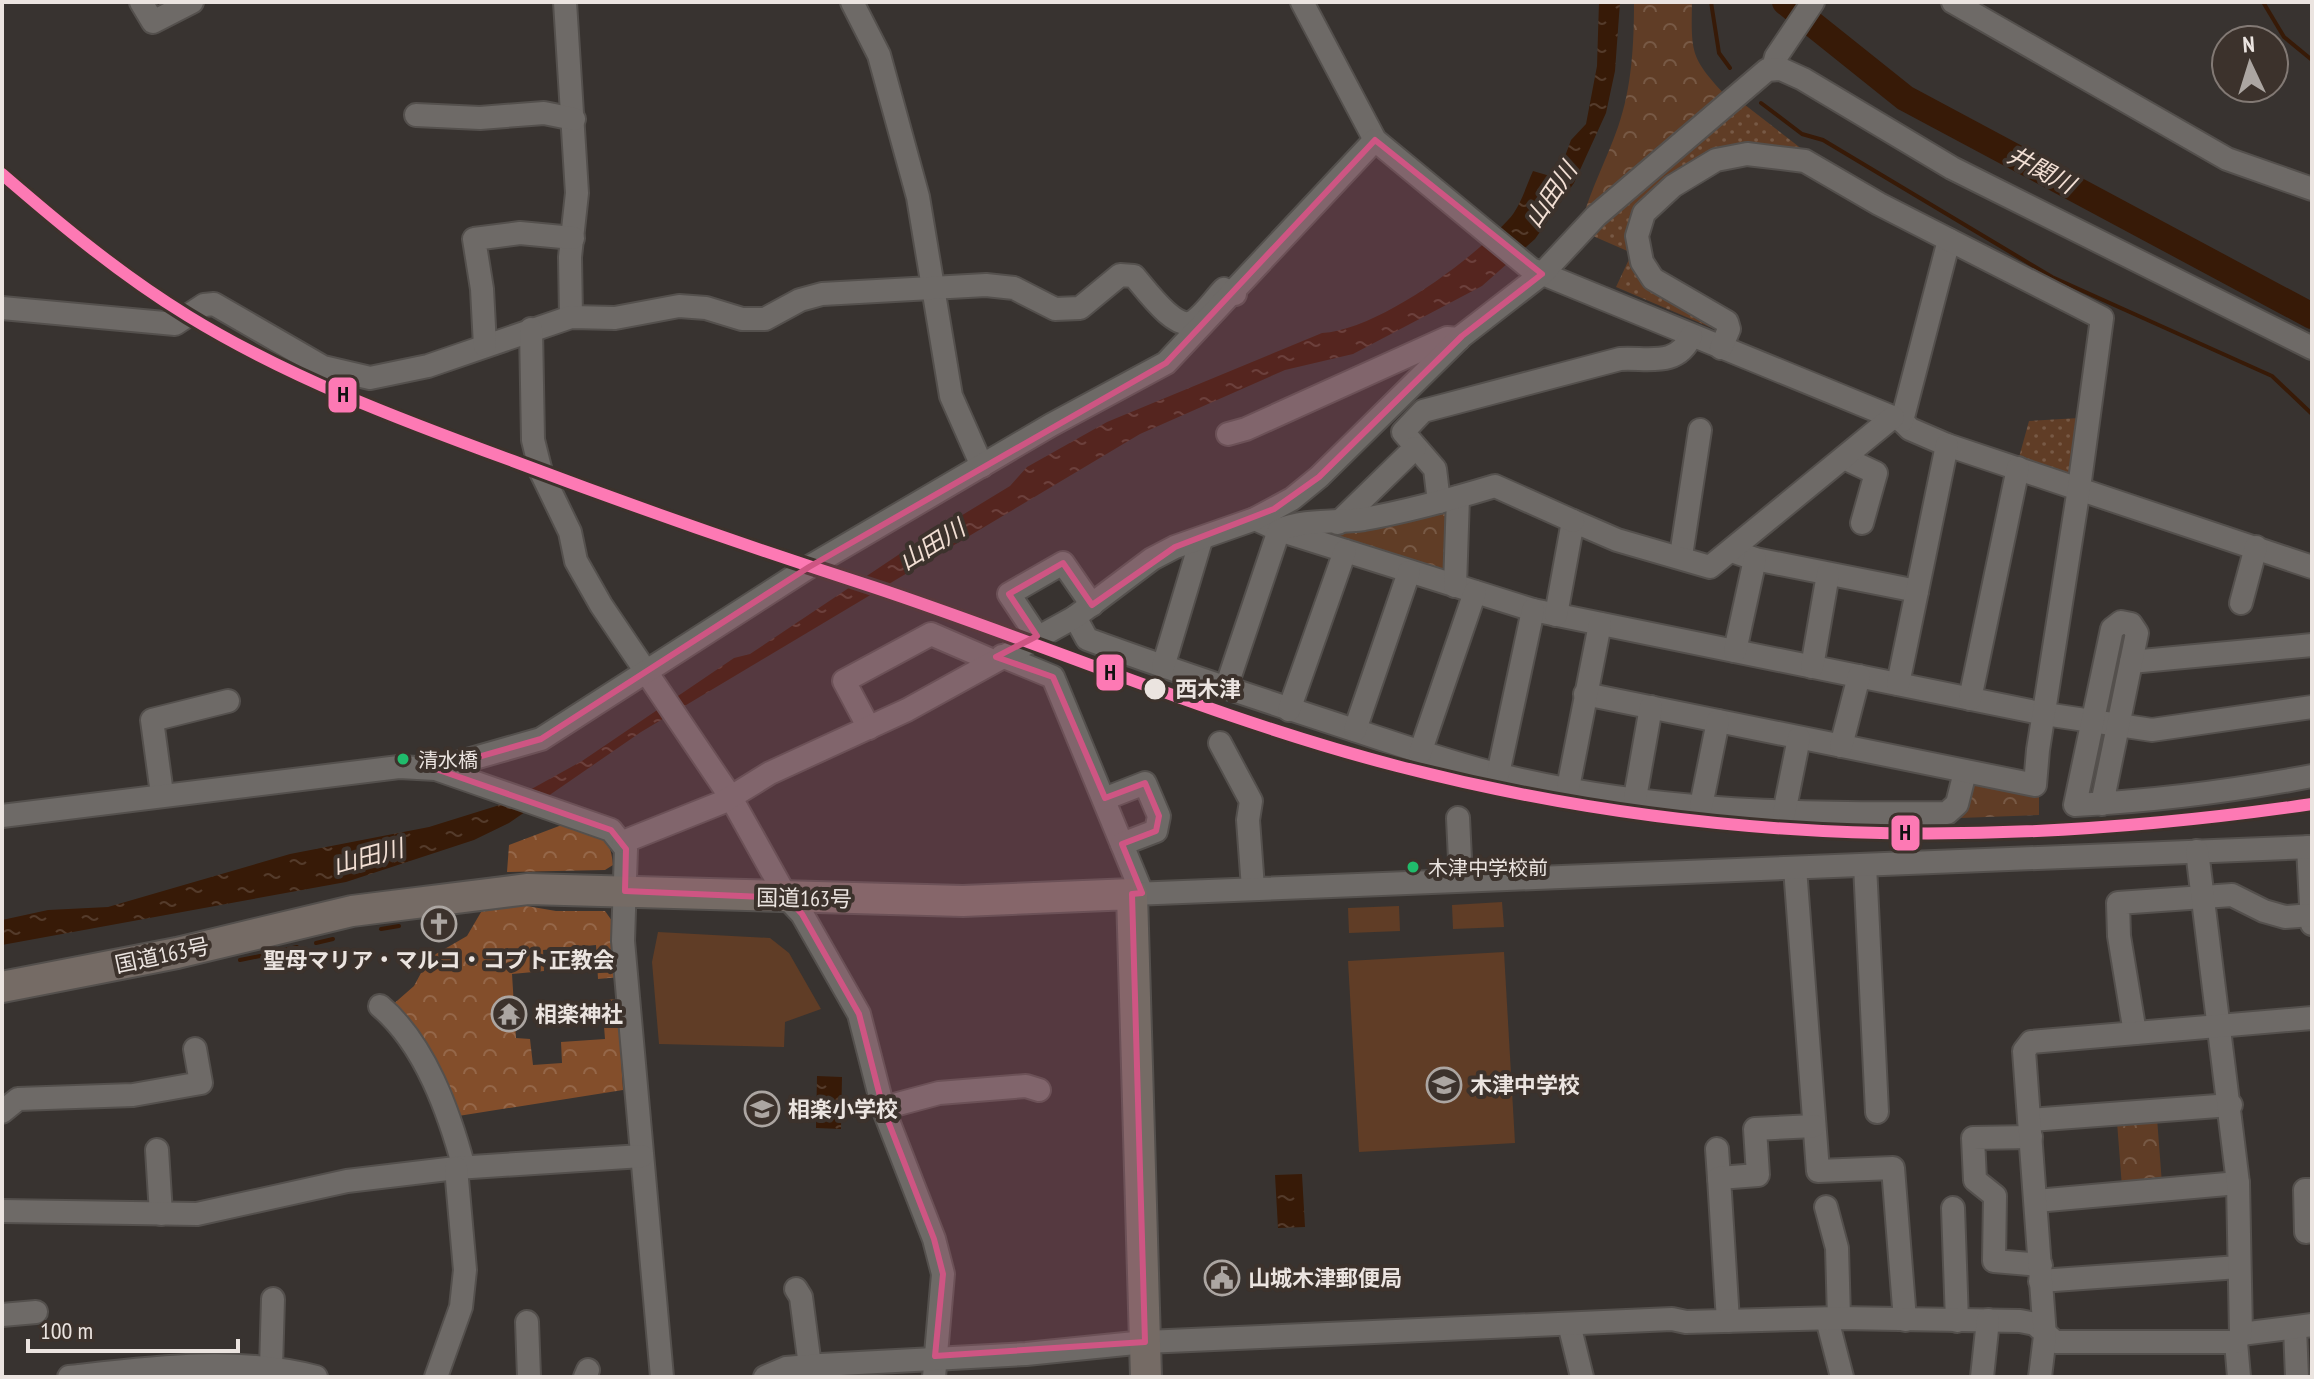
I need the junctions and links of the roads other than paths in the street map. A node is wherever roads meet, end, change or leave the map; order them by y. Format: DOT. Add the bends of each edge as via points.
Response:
graph roads {
  1 [pos="141,2"];
  2 [pos="192,2"];
  3 [pos="565,2"];
  4 [pos="852,2"];
  5 [pos="1302,2"];
  6 [pos="1813,2"];
  7 [pos="1953,2"];
  8 [pos="1775,63"];
  9 [pos="416,115"];
  10 [pos="574,119"];
  11 [pos="1375,140"];
  12 [pos="2312,189"];
  13 [pos="573,238"];
  14 [pos="1949,240"];
  15 [pos="1537,272"];
  16 [pos="933,288"];
  17 [pos="1235,294"];
  18 [pos="2,308"];
  19 [pos="571,317"];
  20 [pos="531,329"];
  21 [pos="1691,336"];
  22 [pos="1459,339"];
  23 [pos="485,346"];
  24 [pos="1721,348"];
  25 [pos="2312,348"];
  26 [pos="1897,419"];
  27 [pos="1700,430"];
  28 [pos="1228,434"];
  29 [pos="1947,445"];
  30 [pos="1415,448"];
  31 [pos="1844,458"];
  32 [pos="982,466"];
  33 [pos="2018,468"];
  34 [pos="2079,488"];
  35 [pos="1448,500"];
  36 [pos="1255,519"];
  37 [pos="1573,521"];
  38 [pos="1338,523"];
  39 [pos="1862,523"];
  40 [pos="1279,530"];
  41 [pos="1201,540"];
  42 [pos="2256,547"];
  43 [pos="1345,551"];
  44 [pos="1732,551"];
  45 [pos="1681,556"];
  46 [pos="1755,559"];
  47 [pos="2312,567"];
  48 [pos="1409,572"];
  49 [pos="1828,574"];
  50 [pos="1465,589"];
  51 [pos="1917,591"];
  52 [pos="2241,603"];
  53 [pos="1533,610"];
  54 [pos="1084,611"];
  55 [pos="1556,615"];
  56 [pos="1600,624"];
  57 [pos="1037,636"];
  58 [pos="2312,645"];
  59 [pos="1735,651"];
  60 [pos="996,658"];
  61 [pos="2131,662"];
  62 [pos="1163,667"];
  63 [pos="1812,667"];
  64 [pos="1859,676"];
  65 [pos="650,678"];
  66 [pos="1898,684"];
  67 [pos="1226,688"];
  68 [pos="1585,694"];
  69 [pos="1970,699"];
  70 [pos="228,701"];
  71 [pos="1651,707"];
  72 [pos="2312,707"];
  73 [pos="1289,710"];
  74 [pos="2045,714"];
  75 [pos="2092,720"];
  76 [pos="1718,721"];
  77 [pos="2118,724"];
  78 [pos="869,728"];
  79 [pos="1355,730"];
  80 [pos="1799,738"];
  81 [pos="1220,743"];
  82 [pos="1841,746"];
  83 [pos="1420,753"];
  84 [pos="436,769"];
  85 [pos="1965,772"];
  86 [pos="1498,774"];
  87 [pos="2312,776"];
  88 [pos="1568,788"];
  89 [pos="162,794"];
  90 [pos="730,796"];
  91 [pos="1635,798"];
  92 [pos="1104,799"];
  93 [pos="2102,804"];
  94 [pos="1701,806"];
  95 [pos="1784,813"];
  96 [pos="2,816"];
  97 [pos="1458,818"];
  98 [pos="623,842"];
  99 [pos="1122,844"];
  100 [pos="2310,847"];
  101 [pos="2197,851"];
  102 [pos="1865,865"];
  103 [pos="1795,868"];
  104 [pos="1461,880"];
  105 [pos="1253,888"];
  106 [pos="625,891"];
  107 [pos="1137,893"];
  108 [pos="2202,897"];
  109 [pos="787,898"];
  110 [pos="2312,918"];
  111 [pos="2,987"];
  112 [pos="380,1006"];
  113 [pos="2312,1018"];
  114 [pos="2221,1026"];
  115 [pos="2135,1033"];
  116 [pos="195,1049"];
  117 [pos="1039,1090"];
  118 [pos="2231,1105"];
  119 [pos="883,1108"];
  120 [pos="2,1112"];
  121 [pos="1877,1112"];
  122 [pos="1814,1126"];
  123 [pos="2031,1129"];
  124 [pos="1717,1149"];
  125 [pos="157,1150"];
  126 [pos="642,1156"];
  127 [pos="460,1168"];
  128 [pos="1719,1178"];
  129 [pos="2238,1183"];
  130 [pos="2312,1190"];
  131 [pos="2036,1201"];
  132 [pos="1826,1207"];
  133 [pos="1953,1208"];
  134 [pos="2,1211"];
  135 [pos="161,1214"];
  136 [pos="2312,1231"];
  137 [pos="2239,1267"];
  138 [pos="2040,1273"];
  139 [pos="796,1289"];
  140 [pos="273,1299"];
  141 [pos="36,1312"];
  142 [pos="2,1315"];
  143 [pos="1833,1319"];
  144 [pos="1905,1320"];
  145 [pos="1988,1320"];
  146 [pos="1728,1321"];
  147 [pos="1957,1321"];
  148 [pos="527,1322"];
  149 [pos="1569,1324"];
  150 [pos="2303,1326"];
  151 [pos="2045,1336"];
  152 [pos="2238,1338"];
  153 [pos="1145,1342"];
  154 [pos="810,1366"];
  155 [pos="935,1367"];
  156 [pos="280,1371"];
  157 [pos="100,1375"];
  158 [pos="69,1377"];
  159 [pos="316,1377"];
  160 [pos="436,1377"];
  161 [pos="529,1377"];
  162 [pos="662,1377"];
  163 [pos="765,1377"];
  164 [pos="1146,1377"];
  165 [pos="1582,1377"];
  166 [pos="1842,1377"];
  167 [pos="1982,1377"];
  168 [pos="2040,1377"];
  169 [pos="2239,1377"];
  170 [pos="2297,1377"];
  1 -- 2 [label="street" via="153,22"];
  3 -- 10 [label="street"];
  4 -- 16 [label="street" via="879,55 918,197"];
  5 -- 11 [label="street"];
  6 -- 8 [label="street"];
  7 -- 12 [label="street" via="2227,159"];
  8 -- 15 [label="street"];
  8 -- 25 [label="street" via="1952,168"];
  9 -- 10 [label="street" via="544,113"];
  10 -- 13 [label="street"];
  11 -- 15 [label="street"];
  11 -- 17 [label="street"];
  13 -- 19 [label="street"];
  13 -- 23 [label="street" via="520,233 474,239"];
  14 -- 24 [label="street" via="1805,161 1747,154 1707,163 1652,204 1641,220 1637,245 1647,271 1659,284 1727,322"];
  14 -- 26 [label="street"];
  14 -- 34 [label="street" via="2102,318"];
  15 -- 21 [label="street"];
  15 -- 22 [label="street"];
  16 -- 17 [label="street" via="1014,288 1055,309 1080,308 1120,275 1134,276 1166,313 1183,323 1192,322 1224,289"];
  16 -- 19 [label="street" via="811,296 765,319 679,306 615,318"];
  16 -- 32 [label="street" via="951,396"];
  17 -- 32 [label="street" via="1166,363"];
  18 -- 23 [label="street" via="175,324 214,304 323,367 370,378 405,373"];
  19 -- 20 [label="street"];
  20 -- 23 [label="street"];
  20 -- 65 [label="street" via="530,407 541,472 570,532 576,561"];
  21 -- 24 [label="street"];
  21 -- 30 [label="street" via="1682,350 1665,359 1620,359 1423,411 1403,432"];
  22 -- 28 [label="street" via="1447,338"];
  22 -- 36 [label="street" via="1319,477"];
  24 -- 26 [label="street"];
  26 -- 29 [label="street"];
  26 -- 31 [label="street"];
  27 -- 45 [label="street"];
  29 -- 33 [label="street"];
  29 -- 51 [label="street"];
  30 -- 35 [label="street" via="1435,469"];
  30 -- 38 [label="street"];
  31 -- 39 [label="street" via="1876,473"];
  31 -- 44 [label="street"];
  32 -- 65 [label="street" via="809,567"];
  33 -- 34 [label="street"];
  33 -- 69 [label="street"];
  34 -- 42 [label="street"];
  34 -- 74 [label="street"];
  35 -- 37 [label="street" via="1495,486"];
  35 -- 38 [label="street"];
  35 -- 50 [label="street"];
  36 -- 40 [label="street"];
  36 -- 41 [label="street"];
  37 -- 45 [label="street" via="1617,540"];
  37 -- 55 [label="street"];
  38 -- 40 [label="street" via="1299,522"];
  40 -- 43 [label="street"];
  40 -- 67 [label="street"];
  41 -- 54 [label="street" via="1152,559"];
  41 -- 62 [label="street"];
  42 -- 47 [label="street"];
  42 -- 52 [label="street"];
  43 -- 48 [label="street"];
  43 -- 73 [label="street"];
  44 -- 45 [label="street" via="1710,567"];
  44 -- 46 [label="street"];
  46 -- 49 [label="street"];
  46 -- 59 [label="street"];
  48 -- 50 [label="street"];
  48 -- 79 [label="street"];
  49 -- 51 [label="street"];
  49 -- 63 [label="street"];
  50 -- 53 [label="street"];
  50 -- 83 [label="street"];
  51 -- 66 [label="street"];
  53 -- 55 [label="street"];
  53 -- 86 [label="street"];
  54 -- 57 [label="street"];
  54 -- 57 [label="street" via="1063,563 1009,594"];
  54 -- 62 [label="street" via="1087,639"];
  55 -- 56 [label="street"];
  56 -- 59 [label="street"];
  56 -- 68 [label="street"];
  57 -- 60 [label="street"];
  58 -- 61 [label="street"];
  59 -- 63 [label="street"];
  60 -- 78 [label="street"];
  60 -- 78 [label="street" via="931,634 844,681"];
  60 -- 92 [label="street" via="1053,677"];
  61 -- 75 [label="street" via="2137,633 2131,624 2121,622 2112,629"];
  61 -- 77 [label="street"];
  62 -- 67 [label="street"];
  63 -- 64 [label="street"];
  64 -- 66 [label="street"];
  64 -- 82 [label="street"];
  65 -- 84 [label="street" via="541,739"];
  65 -- 90 [label="street"];
  66 -- 69 [label="street"];
  67 -- 73 [label="street"];
  68 -- 71 [label="street"];
  68 -- 88 [label="street"];
  69 -- 74 [label="street"];
  70 -- 89 [label="street" via="152,720"];
  71 -- 76 [label="street"];
  71 -- 91 [label="street"];
  72 -- 77 [label="street" via="2152,730"];
  73 -- 79 [label="street"];
  74 -- 75 [label="street"];
  74 -- 85 [label="street" via="2035,785"];
  75 -- 77 [label="street"];
  75 -- 93 [label="street" via="2075,805"];
  76 -- 80 [label="street"];
  76 -- 94 [label="street"];
  77 -- 93 [label="street"];
  78 -- 90 [label="street"];
  79 -- 83 [label="street"];
  80 -- 82 [label="street"];
  80 -- 95 [label="street"];
  81 -- 105 [label="street" via="1251,801"];
  82 -- 85 [label="street"];
  83 -- 86 [label="street"];
  84 -- 89 [label="street" via="352,771"];
  84 -- 98 [label="street" via="611,830"];
  85 -- 95 [label="street" via="1957,804 1947,813"];
  86 -- 88 [label="street"];
  87 -- 93 [label="street" via="2199,797"];
  88 -- 91 [label="street"];
  89 -- 96 [label="street"];
  90 -- 98 [label="street"];
  90 -- 109 [label="street"];
  91 -- 94 [label="street"];
  92 -- 99 [label="street"];
  92 -- 99 [label="street" via="1145,783 1159,816 1156,831"];
  94 -- 95 [label="street"];
  97 -- 104 [label="street"];
  98 -- 106 [label="street"];
  99 -- 107 [label="street"];
  100 -- 101 [label="street"];
  100 -- 110 [label="street"];
  101 -- 102 [label="street"];
  101 -- 108 [label="street"];
  102 -- 103 [label="street"];
  102 -- 121 [label="street"];
  103 -- 104 [label="street"];
  103 -- 122 [label="street"];
  104 -- 105 [label="street"];
  105 -- 107 [label="street"];
  106 -- 109 [label="highway, 国道163号"];
  106 -- 111 [label="highway, 国道163号" via="528,889 406,903"];
  106 -- 126 [label="street" via="623,941"];
  107 -- 109 [label="highway, 国道163号" via="963,901"];
  107 -- 153 [label="highway"];
  108 -- 110 [label="street" via="2232,895 2264,911"];
  108 -- 114 [label="street"];
  108 -- 115 [label="street" via="2118,903"];
  109 -- 119 [label="street" via="802,914 859,1014"];
  112 -- 127 [label="street" via="392,1015 443,1103"];
  113 -- 114 [label="street"];
  114 -- 115 [label="street"];
  114 -- 118 [label="street"];
  115 -- 123 [label="street" via="2031,1042 2024,1051"];
  116 -- 120 [label="street" via="201,1083 133,1095 18,1099"];
  117 -- 119 [label="street" via="1026,1086 939,1093"];
  118 -- 123 [label="street"];
  118 -- 129 [label="street"];
  119 -- 155 [label="street" via="943,1274"];
  122 -- 128 [label="street" via="1755,1129 1758,1175"];
  122 -- 144 [label="street" via="1818,1171 1893,1168"];
  123 -- 131 [label="street"];
  123 -- 138 [label="street" via="1973,1138 1975,1180 1995,1196 1994,1261"];
  124 -- 128 [label="street"];
  125 -- 135 [label="street"];
  126 -- 127 [label="street"];
  126 -- 162 [label="street"];
  127 -- 135 [label="street" via="347,1181 197,1214"];
  127 -- 160 [label="street" via="465,1270 461,1307"];
  128 -- 146 [label="street"];
  129 -- 131 [label="street"];
  129 -- 137 [label="street"];
  130 -- 136 [label="street" via="2305,1190 2306,1232"];
  131 -- 138 [label="street"];
  132 -- 143 [label="street" via="1837,1248"];
  133 -- 147 [label="street"];
  134 -- 135 [label="street"];
  137 -- 138 [label="street"];
  137 -- 152 [label="street"];
  138 -- 151 [label="street"];
  139 -- 154 [label="street"];
  140 -- 156 [label="street"];
  141 -- 142 [label="street"];
  143 -- 144 [label="street"];
  143 -- 146 [label="street"];
  143 -- 166 [label="street"];
  144 -- 147 [label="street"];
  145 -- 147 [label="street"];
  145 -- 151 [label="street" via="2035,1324"];
  145 -- 167 [label="street"];
  146 -- 149 [label="street"];
  148 -- 161 [label="street"];
  149 -- 153 [label="street"];
  149 -- 165 [label="street"];
  150 -- 152 [label="street"];
  150 -- 170 [label="street"];
  151 -- 152 [label="street" via="2055,1342"];
  151 -- 168 [label="street"];
  152 -- 169 [label="street"];
  153 -- 155 [label="street"];
  153 -- 164 [label="highway"];
  154 -- 155 [label="street"];
  154 -- 163 [label="street"];
  156 -- 157 [label="street" via="180,1367"];
  156 -- 159 [label="street"];
  157 -- 158 [label="street"];
}
